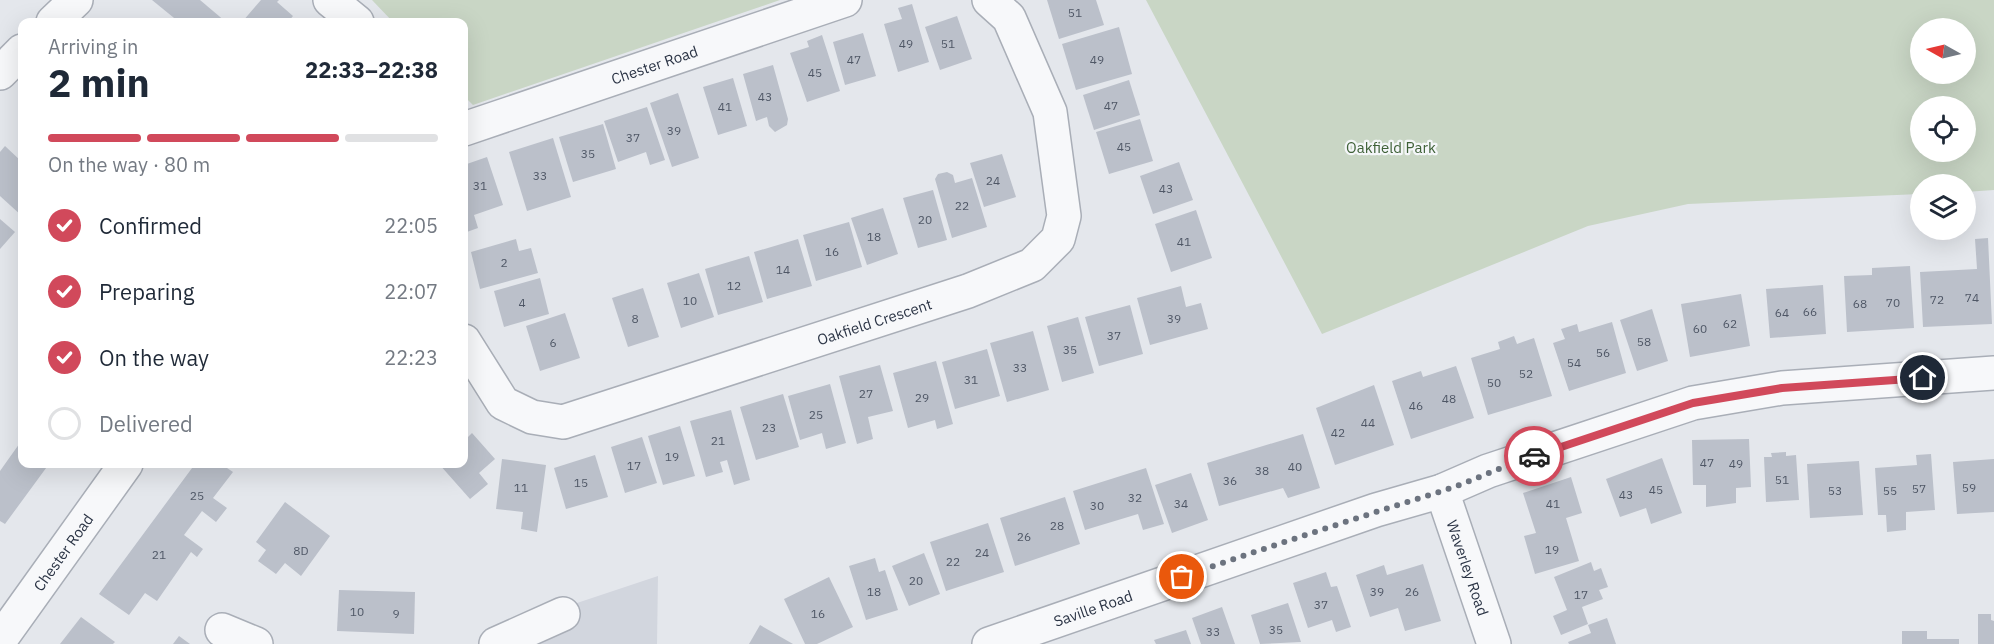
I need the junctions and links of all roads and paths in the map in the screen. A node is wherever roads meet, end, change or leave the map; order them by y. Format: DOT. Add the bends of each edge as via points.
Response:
graph roads {
  1 [pos="76,0"];
  2 [pos="330,0"];
  3 [pos="845,0"];
  4 [pos="989,0"];
  5 [pos="56,18"];
  6 [pos="352,18"];
  7 [pos="18,55"];
  8 [pos="0,73"];
  9 [pos="468,128"];
  10 [pos="468,346"];
  11 [pos="1994,373"];
  12 [pos="123,468"];
  13 [pos="1442,491"];
  14 [pos="562,614"];
  15 [pos="222,630"];
  16 [pos="0,640"];
  17 [pos="256,644"];
  18 [pos="496,644"];
  19 [pos="989,644"];
  20 [pos="1494,644"];
  1 -- 5 [label="street"];
  2 -- 6 [label="street"];
  3 -- 9 [label="street, Chester Road"];
  4 -- 10 [label="street, Oakfield Crescent" via="1009,18 1050,112 1064,216 1058,239 1032,265 968,291 563,422 532,417 503,403"];
  7 -- 8 [label="street"];
  11 -- 13 [label="street, Saville Road" via="1782,388 1693,403 1488,471"];
  12 -- 16 [label="street, Chester Road"];
  13 -- 19 [label="street, Saville Road" via="1376,510"];
  13 -- 20 [label="street, Waverley Road"];
  14 -- 18 [label="street"];
  15 -- 17 [label="street"];
}
